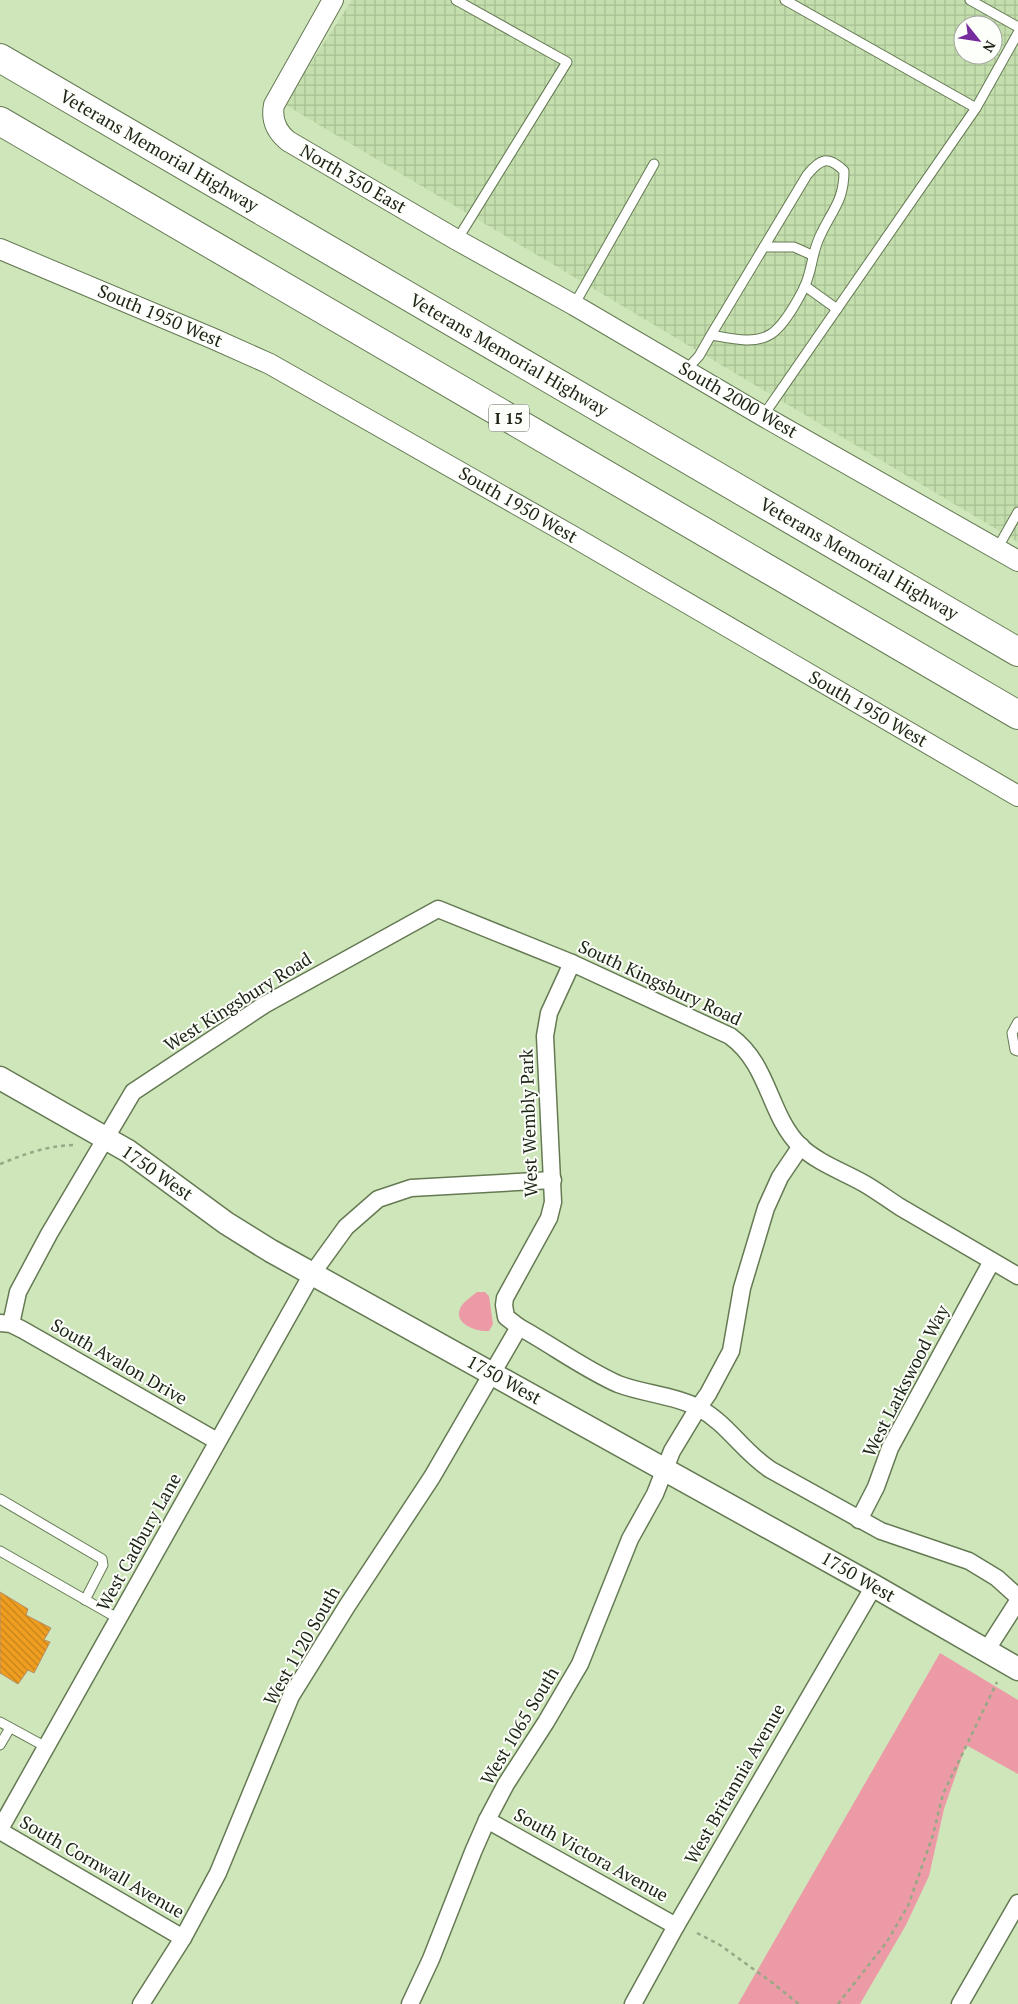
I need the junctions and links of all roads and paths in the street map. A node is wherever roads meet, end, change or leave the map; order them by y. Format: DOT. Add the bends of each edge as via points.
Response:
graph roads {
  1 [pos="334,0"];
  2 [pos="456,0"];
  3 [pos="785,0"];
  4 [pos="970,0"];
  5 [pos="1018,27"];
  6 [pos="1018,33"];
  7 [pos="0,58"];
  8 [pos="976,108"];
  9 [pos="0,121"];
  10 [pos="654,164"];
  11 [pos="457,240"];
  12 [pos="764,247"];
  13 [pos="0,249"];
  14 [pos="812,255"];
  15 [pos="805,286"];
  16 [pos="574,305"];
  17 [pos="837,309"];
  18 [pos="711,335"];
  19 [pos="686,370"];
  20 [pos="763,416"];
  21 [pos="1018,512"];
  22 [pos="996,549"];
  23 [pos="1018,561"];
  24 [pos="1018,652"];
  25 [pos="1018,715"];
  26 [pos="1018,796"];
  27 [pos="438,909"];
  28 [pos="572,964"];
  29 [pos="1018,1022"];
  30 [pos="1018,1052"];
  31 [pos="0,1078"];
  32 [pos="105,1137"];
  33 [pos="73,1145"];
  34 [pos="801,1146"];
  35 [pos="0,1164"];
  36 [pos="553,1180"];
  37 [pos="992,1261"];
  38 [pos="312,1274"];
  39 [pos="1018,1276"];
  40 [pos="5,1323"];
  41 [pos="519,1327"];
  42 [pos="492,1373"];
  43 [pos="698,1408"];
  44 [pos="217,1441"];
  45 [pos="665,1469"];
  46 [pos="0,1500"];
  47 [pos="859,1520"];
  48 [pos="0,1550"];
  49 [pos="874,1586"];
  50 [pos="1018,1599"];
  51 [pos="85,1600"];
  52 [pos="119,1619"];
  53 [pos="986,1651"];
  54 [pos="1018,1668"];
  55 [pos="997,1682"];
  56 [pos="0,1722"];
  57 [pos="10,1728"];
  58 [pos="0,1745"];
  59 [pos="46,1747"];
  60 [pos="487,1820"];
  61 [pos="0,1830"];
  62 [pos="1018,1903"];
  63 [pos="676,1926"];
  64 [pos="697,1933"];
  65 [pos="183,1938"];
  66 [pos="141,2004"];
  67 [pos="410,2004"];
  68 [pos="633,2004"];
  69 [pos="799,2004"];
  70 [pos="838,2004"];
  71 [pos="960,2004"];
  1 -- 11 [label="street, North 350 East" via="276,100 273,111 276,126 288,141"];
  2 -- 11 [label="lane" via="567,62"];
  3 -- 8 [label="lane"];
  4 -- 5 [label="lane"];
  6 -- 8 [label="lane"];
  7 -- 24 [label="highway, Veterans Memorial Highway"];
  8 -- 17 [label="lane"];
  9 -- 25 [label="highway, I 15"];
  10 -- 16 [label="lane"];
  11 -- 16 [label="street, South 2000 West"];
  12 -- 14 [label="lane" via="794,247"];
  12 -- 14 [label="lane" via="808,175 816,164 826,160 836,163 844,171 844,187"];
  12 -- 18 [label="lane"];
  13 -- 26 [label="street, South 1950 West" via="270,364"];
  14 -- 15 [label="lane"];
  15 -- 17 [label="lane"];
  15 -- 18 [label="lane" via="783,323 770,335 750,340"];
  16 -- 19 [label="street, South 2000 West"];
  17 -- 20 [label="lane"];
  18 -- 19 [label="lane"];
  19 -- 20 [label="street, South 2000 West"];
  20 -- 22 [label="street, South 2000 West"];
  21 -- 22 [label="lane"];
  22 -- 23 [label="street, South 2000 West"];
  27 -- 28 [label="street, South Kingsbury Road"];
  27 -- 32 [label="street, West Kingsbury Road" via="264,1005 133,1092"];
  28 -- 34 [label="street, South Kingsbury Road" via="713,1027 741,1044 757,1064 784,1122"];
  28 -- 36 [label="street, West Wembly Park" via="549,1012 546,1030"];
  29 -- 30 [label="lane" via="1012,1034"];
  31 -- 32 [label="main road, 1750 West"];
  32 -- 38 [label="main road, 1750 West" via="226,1223"];
  32 -- 40 [label="street, West Kingsbury Road" via="18,1292"];
  33 -- 35 [label="path" via="52,1146"];
  34 -- 37 [label="street, South Kingsbury Road"];
  34 -- 43 [label="street, West 1065 South" via="769,1200 742,1288 731,1351"];
  36 -- 38 [label="street, West Cadbury Lane" via="411,1188 378,1198 346,1227"];
  36 -- 41 [label="street, West Wembly Park" via="549,1218 508,1291 504,1305 506,1317"];
  37 -- 39 [label="street, South Kingsbury Road"];
  37 -- 47 [label="street, West Larkswood Way" via="890,1448 876,1487"];
  38 -- 42 [label="main road, 1750 West"];
  38 -- 44 [label="street, West Cadbury Lane"];
  40 -- 44 [label="street, South Avalon Drive"];
  41 -- 42 [label="street"];
  41 -- 43 [label="street" via="617,1383"];
  42 -- 45 [label="main road, 1750 West"];
  42 -- 65 [label="street, West 1120 South" via="432,1477 291,1696 218,1873"];
  43 -- 45 [label="street, West 1065 South"];
  43 -- 47 [label="street" via="729,1430 763,1465"];
  44 -- 52 [label="street, West Cadbury Lane"];
  45 -- 49 [label="main road, 1750 West"];
  45 -- 60 [label="street, West 1065 South" via="630,1539 580,1664"];
  46 -- 51 [label="lane" via="102,1559 103,1565"];
  47 -- 50 [label="street" via="881,1531 969,1561 997,1578"];
  48 -- 51 [label="lane"];
  49 -- 53 [label="main road, 1750 West"];
  49 -- 63 [label="street, West Britannia Avenue"];
  50 -- 53 [label="street"];
  51 -- 52 [label="lane"];
  52 -- 59 [label="street, West Cadbury Lane"];
  53 -- 54 [label="main road, 1750 West"];
  55 -- 70 [label="path" via="943,1794 933,1835 908,1906 886,1943"];
  56 -- 57 [label="lane"];
  57 -- 58 [label="lane"];
  57 -- 59 [label="lane"];
  59 -- 61 [label="street, West Cadbury Lane"];
  60 -- 63 [label="street, South Victora Avenue"];
  60 -- 67 [label="street, West 1065 South"];
  61 -- 65 [label="street, South Cornwall Avenue"];
  62 -- 71 [label="street"];
  63 -- 68 [label="street, West Britannia Avenue"];
  64 -- 69 [label="path" via="720,1945"];
  65 -- 66 [label="street, West 1120 South"];
}
